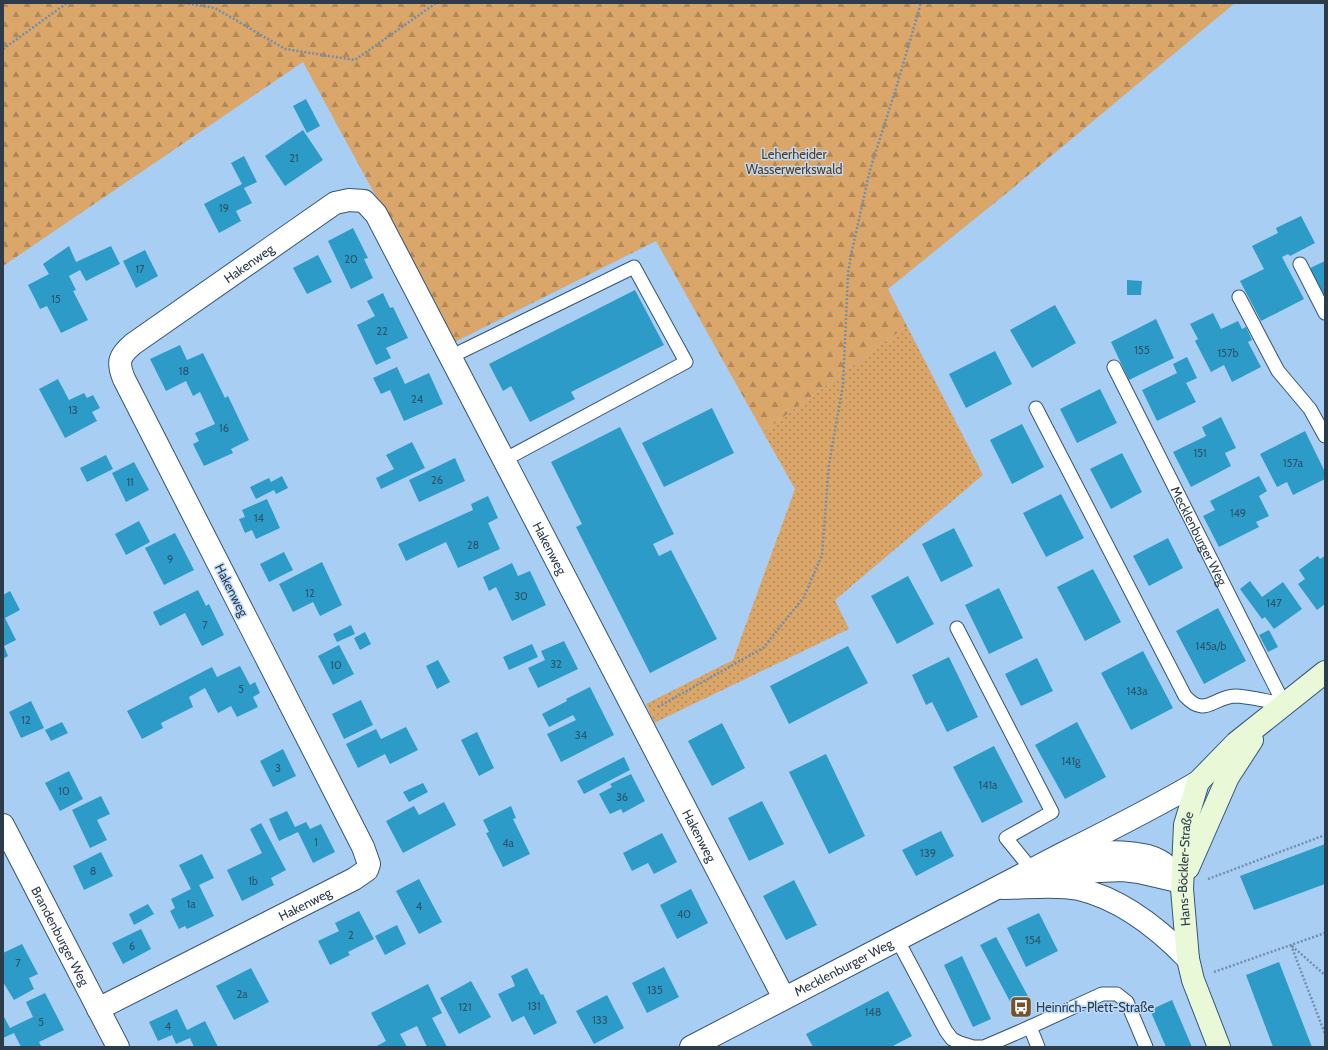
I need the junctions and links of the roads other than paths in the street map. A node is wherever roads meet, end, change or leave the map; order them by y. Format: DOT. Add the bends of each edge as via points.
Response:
graph roads {
  1 [pos="1300,264"];
  2 [pos="1239,297"];
  3 [pos="1325,313"];
  4 [pos="450,357"];
  5 [pos="1114,367"];
  6 [pos="1036,408"];
  7 [pos="1325,436"];
  8 [pos="504,460"];
  9 [pos="957,628"];
  10 [pos="1325,672"];
  11 [pos="1278,709"];
  12 [pos="1198,782"];
  13 [pos="3,825"];
  14 [pos="1062,854"];
  15 [pos="1032,870"];
  16 [pos="1182,886"];
  17 [pos="998,889"];
  18 [pos="897,939"];
  19 [pos="1188,959"];
  20 [pos="784,998"];
  21 [pos="98,1009"];
  22 [pos="1030,1027"];
  23 [pos="118,1047"];
  24 [pos="691,1047"];
  25 [pos="1038,1047"];
  26 [pos="1146,1047"];
  27 [pos="1219,1047"];
  1 -- 3 [label="lane"];
  2 -- 7 [label="lane" via="1278,371 1310,409"];
  4 -- 8 [label="street, Hakenweg"];
  4 -- 8 [label="lane" via="634,267 686,362"];
  4 -- 21 [label="street, Hakenweg" via="376,214 364,201 350,200 335,203 133,344 122,356 119,363 124,379 363,847 369,864 367,870 354,879"];
  5 -- 11 [label="lane, Mecklenburger Weg"];
  6 -- 11 [label="lane" via="1185,696 1192,704 1200,706 1208,706 1236,696"];
  8 -- 20 [label="street, Hakenweg"];
  9 -- 15 [label="lane" via="1052,812 1006,838"];
  10 -- 11 [label="street, Mecklenburger Weg"];
  11 -- 12 [label="street, Mecklenburger Weg" via="1236,743"];
  11 -- 16 [label="street, Mecklenburger Weg" via="1261,727 1228,777"];
  12 -- 14 [label="street, Mecklenburger Weg" via="1163,803"];
  12 -- 16 [label="street, Hans-Böckler-Straße" via="1185,825"];
  13 -- 21 [label="street, Brandenburger Weg"];
  14 -- 15 [label="street, Mecklenburger Weg"];
  14 -- 16 [label="street, Mecklenburger Weg" via="1145,855 1161,861"];
  15 -- 17 [label="street, Mecklenburger Weg"];
  16 -- 17 [label="street, Mecklenburger Weg" via="1139,872 1123,870 1077,872 1044,877"];
  16 -- 19 [label="street, Hans-Böckler-Straße"];
  17 -- 18 [label="street, Mecklenburger Weg"];
  17 -- 19 [label="street, Mecklenburger Weg" via="1078,889 1104,897 1135,914 1170,940"];
  18 -- 20 [label="street, Mecklenburger Weg"];
  18 -- 22 [label="lane" via="952,1038 973,1047 984,1047"];
  19 -- 27 [label="street, Hans-Böckler-Straße" via="1193,980"];
  20 -- 24 [label="street, Mecklenburger Weg"];
  21 -- 23 [label="street, Brandenburger Weg"];
  22 -- 25 [label="lane"];
  22 -- 26 [label="lane" via="1102,994 1116,994 1127,1002"];
}
